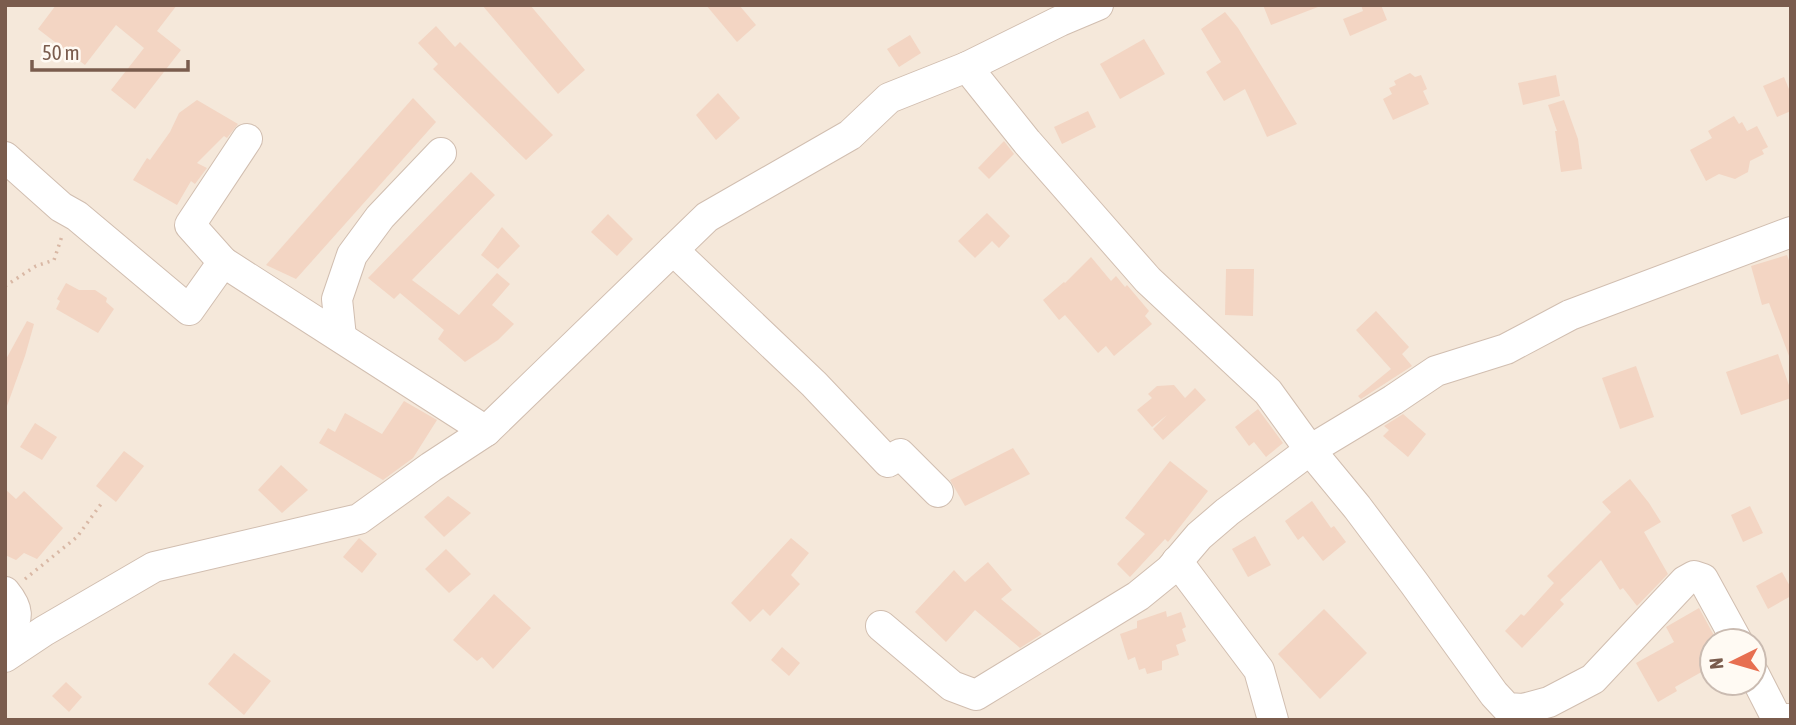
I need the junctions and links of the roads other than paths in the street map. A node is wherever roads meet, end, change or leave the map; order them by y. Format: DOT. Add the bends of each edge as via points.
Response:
graph roads {
  1 [pos="1098,5"];
  2 [pos="967,66"];
  3 [pos="247,139"];
  4 [pos="441,153"];
  5 [pos="5,157"];
  6 [pos="1791,232"];
  7 [pos="673,250"];
  8 [pos="223,262"];
  9 [pos="341,337"];
  10 [pos="486,431"];
  11 [pos="1310,450"];
  12 [pos="938,492"];
  13 [pos="1177,561"];
  14 [pos="6,593"];
  15 [pos="881,626"];
  16 [pos="1729,627"];
  17 [pos="5,646"];
  18 [pos="5,657"];
  19 [pos="1766,697"];
  20 [pos="1791,719"];
  21 [pos="1273,720"];
  1 -- 2 [label="street"];
  2 -- 7 [label="street" via="889,98 850,135 707,217"];
  2 -- 11 [label="street" via="1148,280 1268,391"];
  3 -- 8 [label="street" via="190,225"];
  4 -- 9 [label="street" via="352,255 337,299"];
  5 -- 8 [label="street" via="188,310"];
  6 -- 11 [label="street" via="1570,315 1506,349 1436,371"];
  7 -- 10 [label="street"];
  7 -- 12 [label="street" via="814,384 888,462 900,454"];
  8 -- 9 [label="street"];
  9 -- 10 [label="street"];
  10 -- 18 [label="street" via="359,519 154,567"];
  11 -- 13 [label="street" via="1227,512"];
  11 -- 16 [label="street" via="1507,708 1549,702 1593,679 1694,576 1703,579"];
  13 -- 15 [label="street" via="1138,596 976,695 952,686"];
  13 -- 21 [label="street" via="1259,670"];
  14 -- 17 [label="street" via="17,613"];
  19 -- 20 [label="street" via="1777,719"];
}
